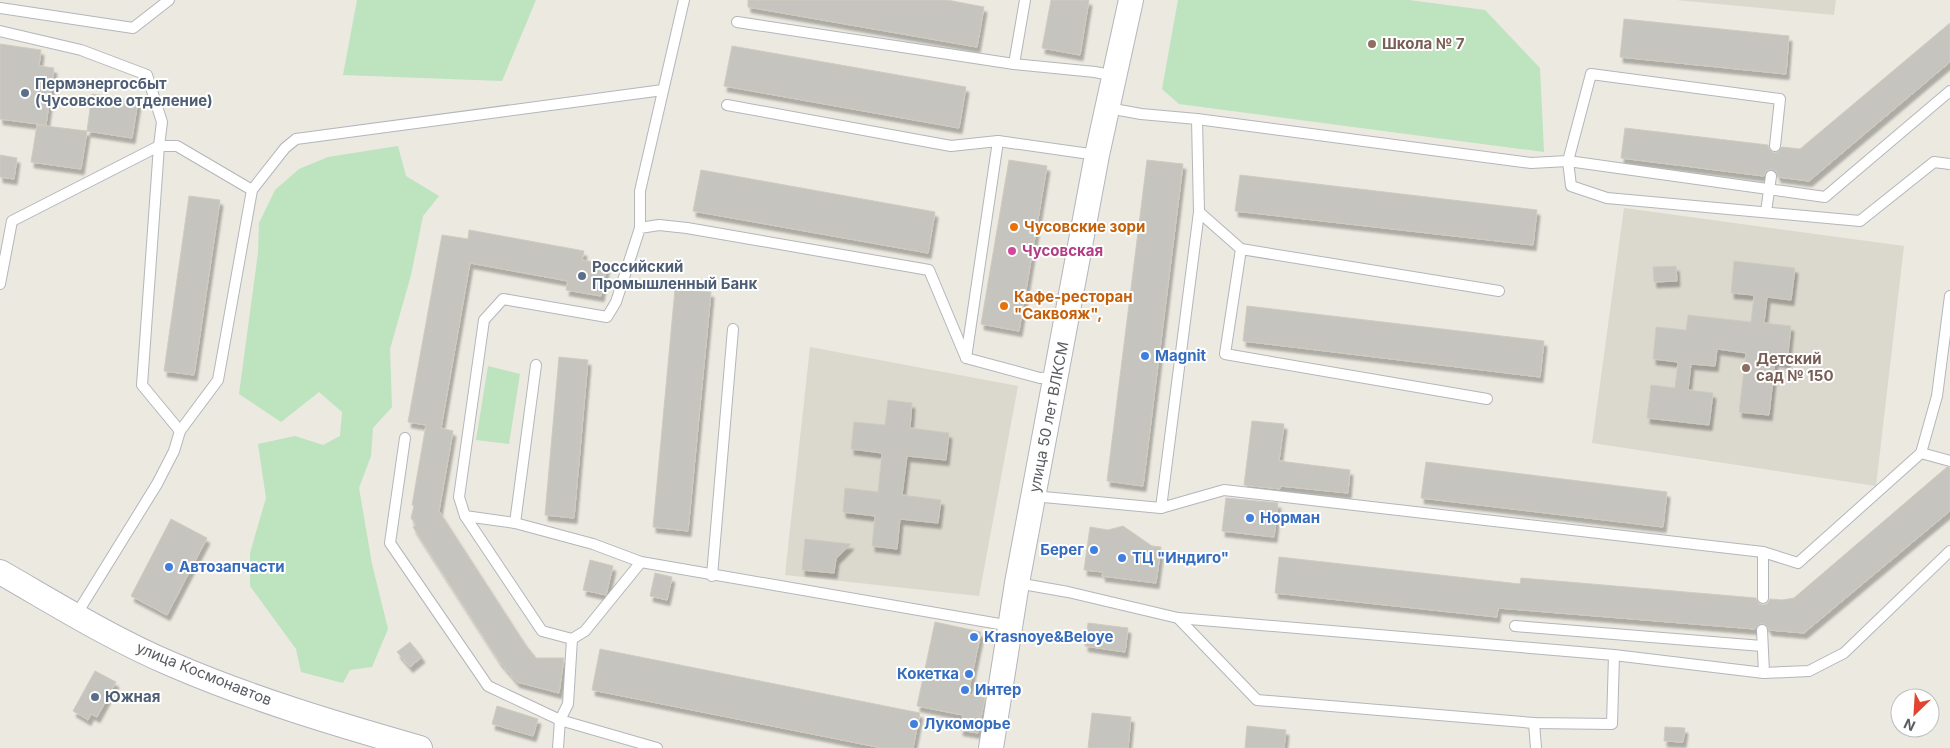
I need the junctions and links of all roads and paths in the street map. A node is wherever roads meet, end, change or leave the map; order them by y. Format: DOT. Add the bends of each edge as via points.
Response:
graph roads {
  1 [pos="169,0"];
  2 [pos="684,0"];
  3 [pos="1025,0"];
  4 [pos="1132,0"];
  5 [pos="0,8"];
  6 [pos="737,22"];
  7 [pos="0,32"];
  8 [pos="1014,64"];
  9 [pos="1115,76"];
  10 [pos="664,90"];
  11 [pos="1950,91"];
  12 [pos="727,106"];
  13 [pos="1108,108"];
  14 [pos="1197,120"];
  15 [pos="998,141"];
  16 [pos="158,146"];
  17 [pos="1774,146"];
  18 [pos="1097,155"];
  19 [pos="1568,161"];
  20 [pos="1950,164"];
  21 [pos="1771,176"];
  22 [pos="1770,189"];
  23 [pos="252,190"];
  24 [pos="1199,212"];
  25 [pos="1766,212"];
  26 [pos="640,228"];
  27 [pos="1241,249"];
  28 [pos="0,284"];
  29 [pos="1499,291"];
  30 [pos="1950,296"];
  31 [pos="733,329"];
  32 [pos="966,358"];
  33 [pos="536,365"];
  34 [pos="1057,377"];
  35 [pos="1487,399"];
  36 [pos="180,431"];
  37 [pos="405,438"];
  38 [pos="1921,453"];
  39 [pos="1950,461"];
  40 [pos="1033,496"];
  41 [pos="1160,508"];
  42 [pos="464,516"];
  43 [pos="515,523"];
  44 [pos="1950,551"];
  45 [pos="1763,552"];
  46 [pos="641,562"];
  47 [pos="0,572"];
  48 [pos="712,576"];
  49 [pos="1018,583"];
  50 [pos="1763,598"];
  51 [pos="76,615"];
  52 [pos="1178,618"];
  53 [pos="1011,626"];
  54 [pos="1516,626"];
  55 [pos="1762,630"];
  56 [pos="572,639"];
  57 [pos="1762,646"];
  58 [pos="1614,654"];
  59 [pos="1764,673"];
  60 [pos="560,720"];
  61 [pos="1534,723"];
  62 [pos="420,748"];
  63 [pos="558,748"];
  64 [pos="657,748"];
  65 [pos="991,748"];
  66 [pos="1536,748"];
  1 -- 5 [label="lane" via="133,28"];
  2 -- 10 [label="lane"];
  3 -- 8 [label="lane"];
  4 -- 9 [label="street, улица 50 лет ВЛКСМ"];
  6 -- 8 [label="lane"];
  7 -- 16 [label="lane" via="81,50 147,75 162,122"];
  8 -- 9 [label="lane"];
  9 -- 13 [label="street, улица 50 лет ВЛКСМ"];
  10 -- 23 [label="lane" via="296,140 285,148"];
  10 -- 26 [label="lane" via="640,191"];
  11 -- 22 [label="lane" via="1825,197"];
  12 -- 15 [label="lane" via="951,146"];
  13 -- 14 [label="lane"];
  13 -- 18 [label="street, улица 50 лет ВЛКСМ"];
  14 -- 19 [label="lane" via="1531,163"];
  14 -- 24 [label="lane"];
  15 -- 18 [label="lane"];
  15 -- 32 [label="lane"];
  16 -- 23 [label="lane" via="177,146"];
  16 -- 28 [label="lane" via="12,221"];
  16 -- 36 [label="lane" via="142,385"];
  17 -- 19 [label="lane" via="1780,99 1591,74"];
  18 -- 34 [label="street, улица 50 лет ВЛКСМ"];
  19 -- 22 [label="lane"];
  19 -- 25 [label="lane" via="1571,186 1607,198"];
  20 -- 25 [label="lane" via="1934,162 1860,221"];
  21 -- 22 [label="lane"];
  22 -- 25 [label="lane"];
  23 -- 36 [label="lane" via="218,380"];
  24 -- 27 [label="lane"];
  24 -- 41 [label="lane"];
  26 -- 32 [label="lane" via="659,225 687,228 929,270"];
  26 -- 42 [label="lane" via="616,302 607,317 503,299 484,320 459,497"];
  27 -- 29 [label="lane"];
  27 -- 35 [label="lane" via="1225,354"];
  30 -- 38 [label="lane" via="1937,396"];
  31 -- 48 [label="lane"];
  32 -- 34 [label="lane" via="1040,378"];
  33 -- 43 [label="lane"];
  34 -- 40 [label="street, улица 50 лет ВЛКСМ"];
  36 -- 51 [label="lane" via="157,484"];
  37 -- 60 [label="lane" via="390,543 488,686"];
  38 -- 39 [label="lane"];
  38 -- 45 [label="lane" via="1798,563"];
  40 -- 41 [label="lane"];
  40 -- 49 [label="street, улица 50 лет ВЛКСМ"];
  41 -- 45 [label="lane" via="1224,490"];
  42 -- 43 [label="lane"];
  42 -- 56 [label="lane" via="542,632"];
  43 -- 46 [label="lane" via="593,544"];
  44 -- 59 [label="lane" via="1844,653 1809,671"];
  45 -- 50 [label="lane"];
  46 -- 48 [label="lane"];
  46 -- 56 [label="lane" via="585,631"];
  47 -- 51 [label="street, улица Космонавтов"];
  48 -- 53 [label="lane"];
  49 -- 52 [label="lane"];
  49 -- 53 [label="street, улица 50 лет ВЛКСМ"];
  51 -- 62 [label="street, улица Космонавтов" via="170,664 235,690"];
  52 -- 58 [label="lane"];
  52 -- 61 [label="lane" via="1257,700"];
  53 -- 65 [label="street, улица 50 лет ВЛКСМ"];
  54 -- 57 [label="lane"];
  55 -- 57 [label="lane"];
  56 -- 60 [label="lane" via="568,704"];
  57 -- 59 [label="lane"];
  58 -- 59 [label="lane"];
  58 -- 61 [label="lane" via="1612,724"];
  60 -- 63 [label="lane"];
  60 -- 64 [label="lane"];
  61 -- 66 [label="lane"];
}
